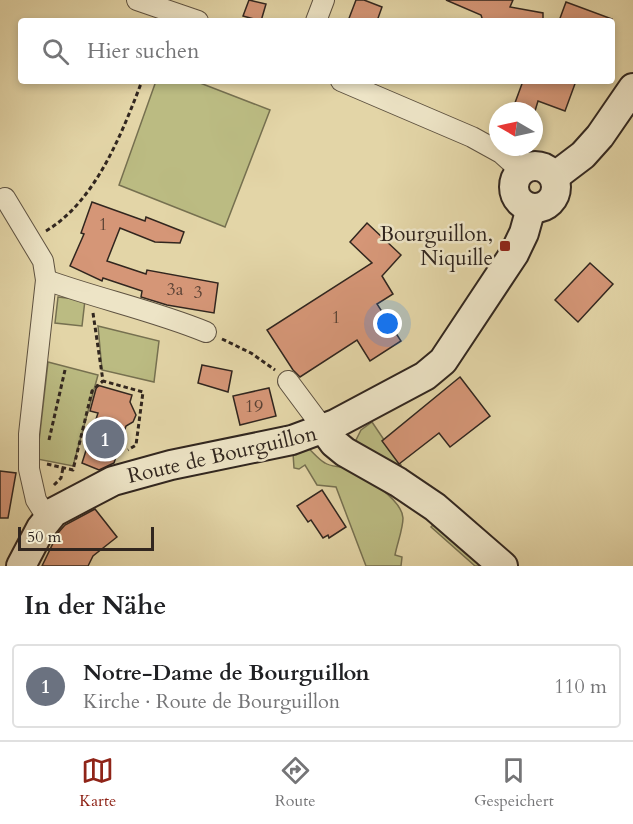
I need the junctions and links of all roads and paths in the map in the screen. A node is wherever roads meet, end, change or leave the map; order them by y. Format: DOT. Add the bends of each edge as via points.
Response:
graph roads {
  1 [pos="137,0"];
  2 [pos="324,0"];
  3 [pos="189,18"];
  4 [pos="317,18"];
  5 [pos="141,84"];
  6 [pos="348,84"];
  7 [pos="633,88"];
  8 [pos="521,171"];
  9 [pos="554,177"];
  10 [pos="5,198"];
  11 [pos="531,208"];
  12 [pos="32,239"];
  13 [pos="46,280"];
  14 [pos="91,296"];
  15 [pos="206,332"];
  16 [pos="65,370"];
  17 [pos="102,381"];
  18 [pos="288,381"];
  19 [pos="323,428"];
  20 [pos="49,440"];
  21 [pos="129,450"];
  22 [pos="44,463"];
  23 [pos="63,468"];
  24 [pos="51,488"];
  25 [pos="48,519"];
  26 [pos="21,566"];
  27 [pos="503,566"];
  1 -- 3 [label="street"];
  2 -- 4 [label="street"];
  5 -- 12 [label="path" via="114,150 77,206 62,221"];
  6 -- 8 [label="street" via="472,137 501,153"];
  7 -- 9 [label="main road" via="589,149"];
  8 -- 9 [label="main road" via="539,166"];
  8 -- 11 [label="main road" via="513,189 519,202"];
  9 -- 11 [label="main road" via="554,197 544,206"];
  10 -- 12 [label="street"];
  11 -- 19 [label="main road" via="514,254 443,361 425,376"];
  12 -- 13 [label="street" via="43,261"];
  13 -- 14 [label="street"];
  13 -- 25 [label="street" via="29,434 29,469 36,500"];
  14 -- 15 [label="street"];
  14 -- 17 [label="path"];
  15 -- 18 [label="path" via="251,353"];
  16 -- 20 [label="path"];
  17 -- 21 [label="path" via="143,392 136,445"];
  17 -- 23 [label="path" via="92,391 73,470"];
  18 -- 19 [label="street"];
  19 -- 25 [label="main road, Route de Bourguillon" via="284,442 113,481 54,512"];
  19 -- 27 [label="main road, Route de Bourguillon" via="345,452 435,507"];
  22 -- 23 [label="path"];
  23 -- 24 [label="path" via="61,478"];
  25 -- 26 [label="main road"];
}
